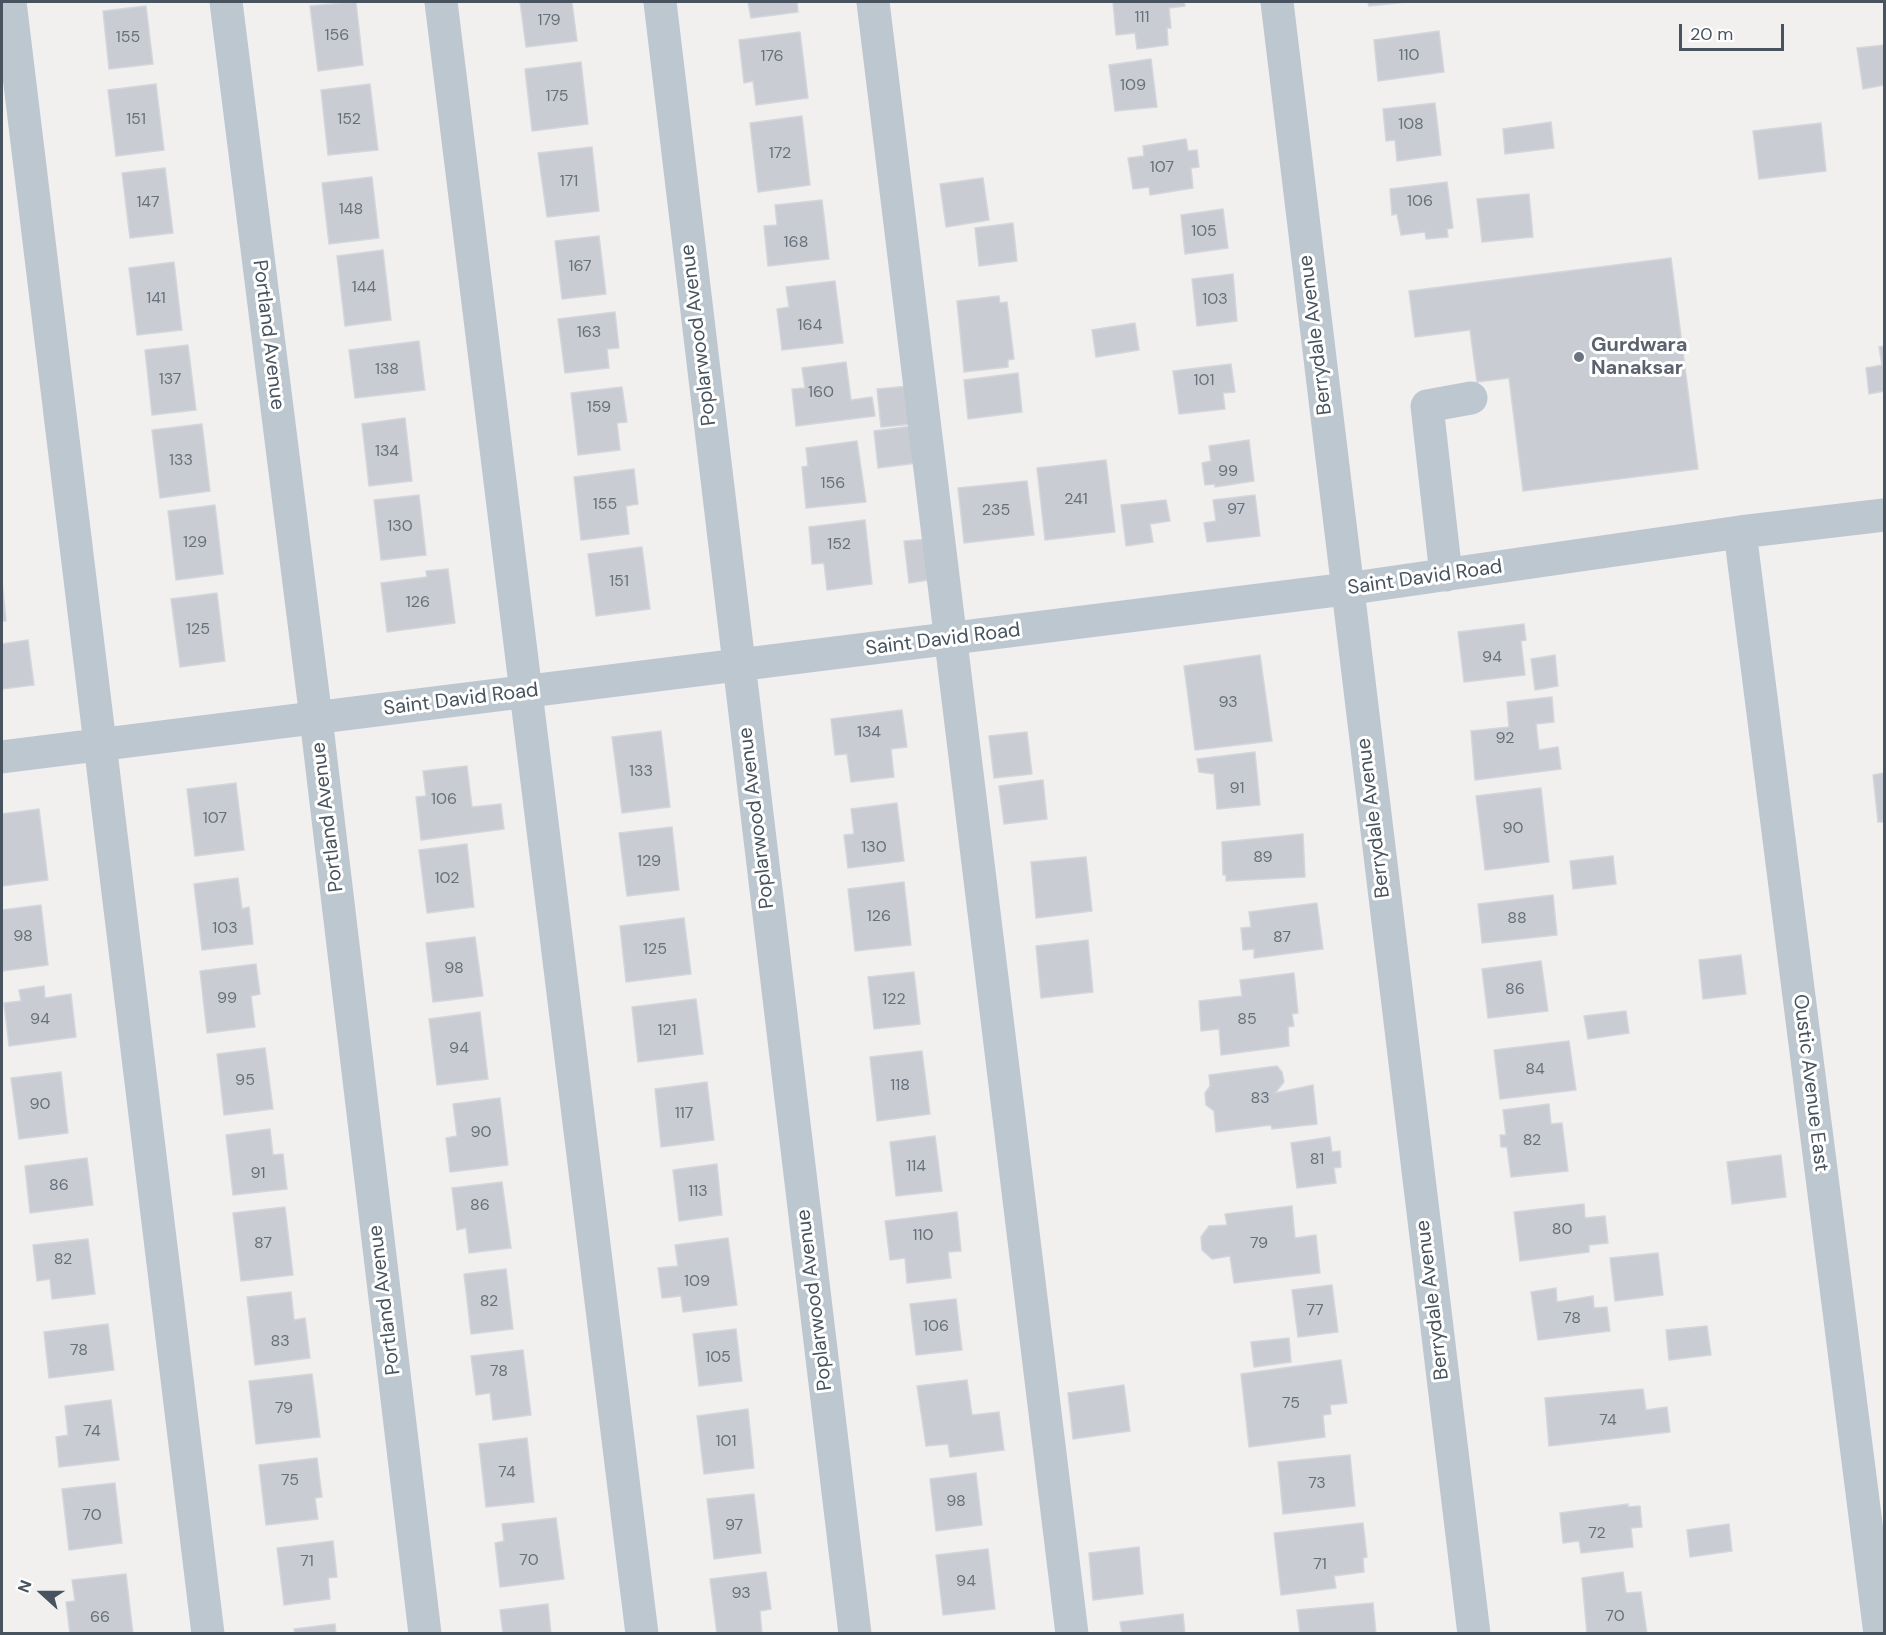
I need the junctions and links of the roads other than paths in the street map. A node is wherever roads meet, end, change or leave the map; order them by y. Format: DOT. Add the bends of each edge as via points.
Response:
graph roads {
  1 [pos="10,2"];
  2 [pos="226,2"];
  3 [pos="441,2"];
  4 [pos="660,2"];
  5 [pos="873,2"];
  6 [pos="1277,2"];
  7 [pos="1470,398"];
  8 [pos="1884,515"];
  9 [pos="1740,532"];
  10 [pos="1446,575"];
  11 [pos="1346,589"];
  12 [pos="951,639"];
  13 [pos="738,665"];
  14 [pos="526,692"];
  15 [pos="316,718"];
  16 [pos="101,745"];
  17 [pos="2,757"];
  18 [pos="208,1634"];
  19 [pos="425,1634"];
  20 [pos="642,1634"];
  21 [pos="855,1634"];
  22 [pos="1072,1634"];
  23 [pos="1474,1634"];
  24 [pos="1880,1634"];
  1 -- 16 [label="street"];
  2 -- 15 [label="street, Portland Avenue"];
  3 -- 14 [label="street"];
  4 -- 13 [label="street, Poplarwood Avenue"];
  5 -- 12 [label="street"];
  6 -- 11 [label="street, Berrydale Avenue"];
  7 -- 10 [label="street" via="1427,405"];
  8 -- 9 [label="street, Saint David Road"];
  9 -- 10 [label="street, Saint David Road"];
  9 -- 24 [label="street, Oustic Avenue East"];
  10 -- 11 [label="street, Saint David Road"];
  11 -- 12 [label="street, Saint David Road"];
  11 -- 23 [label="street, Berrydale Avenue"];
  12 -- 13 [label="street, Saint David Road"];
  12 -- 22 [label="street"];
  13 -- 14 [label="street, Saint David Road"];
  13 -- 21 [label="street, Poplarwood Avenue"];
  14 -- 15 [label="street, Saint David Road"];
  14 -- 20 [label="street"];
  15 -- 16 [label="street, Saint David Road"];
  15 -- 19 [label="street, Portland Avenue"];
  16 -- 17 [label="street, Saint David Road"];
  16 -- 18 [label="street"];
}
